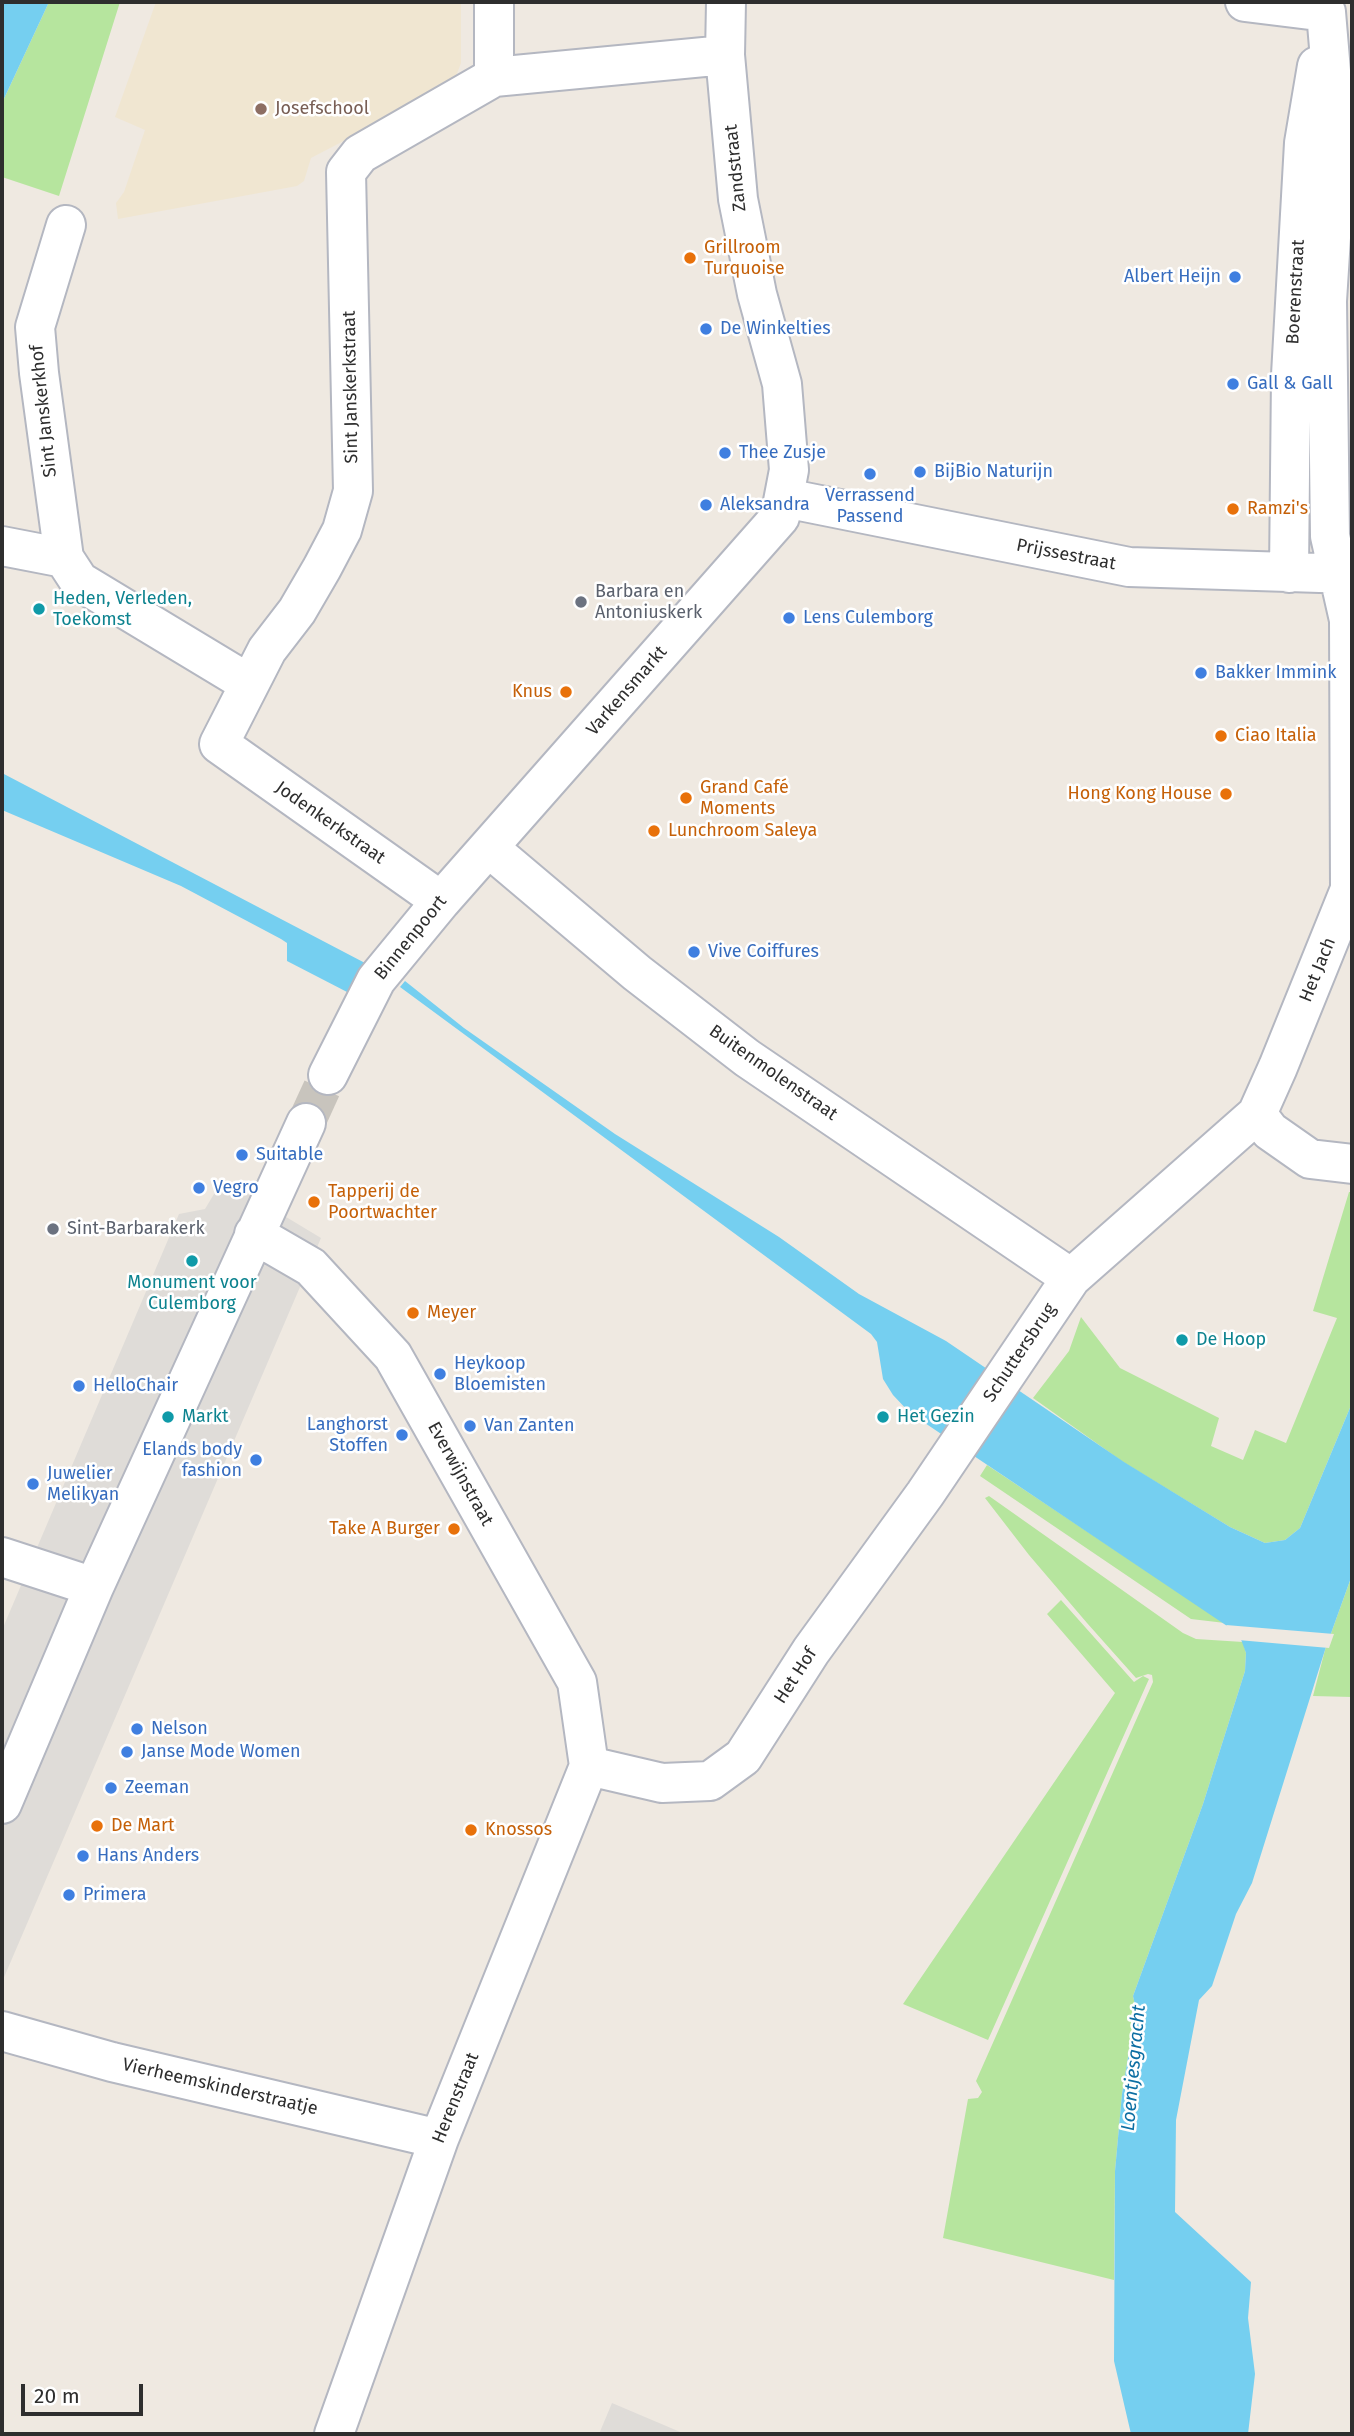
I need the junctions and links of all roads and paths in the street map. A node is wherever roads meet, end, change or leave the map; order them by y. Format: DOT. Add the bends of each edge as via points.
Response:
graph roads {
  1 [pos="494,2"];
  2 [pos="726,2"];
  3 [pos="1245,2"];
  4 [pos="1326,7"];
  5 [pos="725,55"];
  6 [pos="494,77"];
  7 [pos="66,225"];
  8 [pos="785,498"];
  9 [pos="2,546"];
  10 [pos="64,558"];
  11 [pos="1289,573"];
  12 [pos="1345,574"];
  13 [pos="248,683"];
  14 [pos="219,744"];
  15 [pos="489,848"];
  16 [pos="1351,889"];
  17 [pos="441,901"];
  18 [pos="328,1075"];
  19 [pos="1256,1114"];
  20 [pos="306,1123"];
  21 [pos="1352,1164"];
  22 [pos="254,1234"];
  23 [pos="1071,1278"];
  24 [pos="945,1462"];
  25 [pos="2,1558"];
  26 [pos="94,1587"];
  27 [pos="589,1766"];
  28 [pos="2,1804"];
  29 [pos="2,2031"];
  30 [pos="439,2139"];
  31 [pos="334,2434"];
  1 -- 6 [label="street"];
  2 -- 5 [label="street, Zandstraat"];
  3 -- 4 [label="street"];
  4 -- 11 [label="street, Boerenstraat" via="1304,143 1291,375"];
  4 -- 12 [label="street, Boerenstraat" via="1337,142 1327,301 1330,537"];
  5 -- 6 [label="street, Sint Janskerkstraat"];
  5 -- 8 [label="street, Zandstraat" via="738,199 782,384 789,470"];
  6 -- 13 [label="street, Sint Janskerkstraat" via="360,154 346,172 352,491 342,530 323,568"];
  7 -- 10 [label="street, Sint Janskerkhof" via="36,327"];
  8 -- 11 [label="street, Prijssestraat" via="1129,568"];
  8 -- 15 [label="street, Varkensmarkt" via="780,517"];
  9 -- 10 [label="street"];
  10 -- 13 [label="street" via="79,581"];
  11 -- 12 [label="street, Prijssestraat"];
  12 -- 16 [label="street, Het Jach"];
  13 -- 14 [label="street, Sint Janskerkstraat"];
  14 -- 17 [label="street, Jodenkerkstraat"];
  15 -- 17 [label="street, Binnenpoort"];
  15 -- 23 [label="street, Buitenmolenstraat" via="637,973 747,1058"];
  16 -- 19 [label="street, Het Jach"];
  17 -- 18 [label="street, Binnenpoort" via="376,980"];
  19 -- 21 [label="street" via="1276,1137 1310,1159"];
  19 -- 23 [label="street, Het Jach"];
  20 -- 22 [label="street"];
  22 -- 26 [label="street"];
  22 -- 27 [label="street, Everwijnstraat" via="311,1267 393,1356 577,1682"];
  23 -- 24 [label="street, Schuttersbrug"];
  24 -- 27 [label="street, Het Hof" via="811,1651 743,1757 710,1781 662,1783"];
  25 -- 26 [label="street"];
  26 -- 28 [label="street"];
  27 -- 30 [label="street, Herenstraat"];
  29 -- 30 [label="street, Vierheemskinderstraatje" via="112,2062"];
  30 -- 31 [label="street, Herenstraat"];
}
